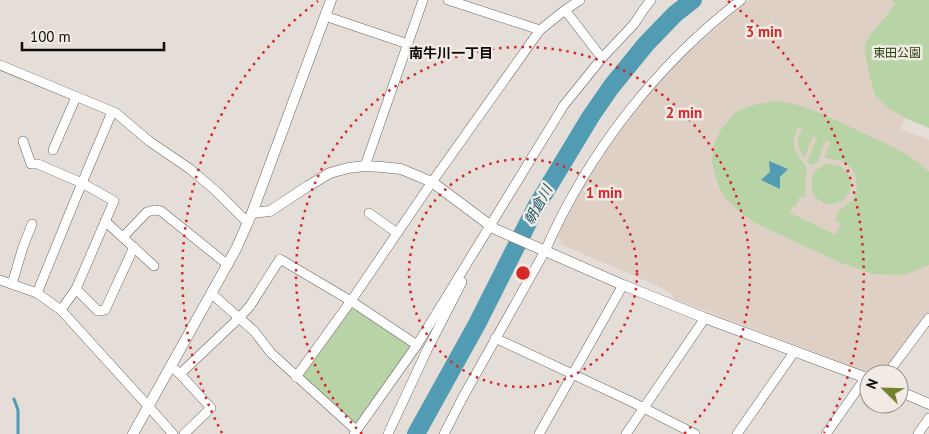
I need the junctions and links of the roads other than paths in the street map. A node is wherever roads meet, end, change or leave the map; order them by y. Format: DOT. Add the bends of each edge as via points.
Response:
graph roads {
  1 [pos="331,0"];
  2 [pos="424,0"];
  3 [pos="448,0"];
  4 [pos="580,0"];
  5 [pos="652,0"];
  6 [pos="741,0"];
  7 [pos="565,10"];
  8 [pos="325,16"];
  9 [pos="540,30"];
  10 [pos="408,44"];
  11 [pos="602,58"];
  12 [pos="0,65"];
  13 [pos="76,97"];
  14 [pos="112,112"];
  15 [pos="23,141"];
  16 [pos="52,150"];
  17 [pos="365,166"];
  18 [pos="432,182"];
  19 [pos="82,183"];
  20 [pos="369,214"];
  21 [pos="250,218"];
  22 [pos="105,221"];
  23 [pos="32,224"];
  24 [pos="492,228"];
  25 [pos="397,233"];
  26 [pos="123,237"];
  27 [pos="134,247"];
  28 [pos="542,250"];
  29 [pos="228,264"];
  30 [pos="154,266"];
  31 [pos="0,280"];
  32 [pos="12,284"];
  33 [pos="623,285"];
  34 [pos="76,289"];
  35 [pos="37,293"];
  36 [pos="212,294"];
  37 [pos="350,301"];
  38 [pos="61,310"];
  39 [pos="239,318"];
  40 [pos="705,318"];
  41 [pos="929,318"];
  42 [pos="495,338"];
  43 [pos="417,345"];
  44 [pos="795,351"];
  45 [pos="894,364"];
  46 [pos="172,366"];
  47 [pos="180,374"];
  48 [pos="574,374"];
  49 [pos="859,375"];
  50 [pos="296,377"];
  51 [pos="859,389"];
  52 [pos="909,395"];
  53 [pos="929,404"];
  54 [pos="149,406"];
  55 [pos="644,408"];
  56 [pos="929,418"];
  57 [pos="355,432"];
  58 [pos="134,434"];
  59 [pos="173,434"];
  60 [pos="184,434"];
  61 [pos="388,434"];
  62 [pos="444,434"];
  63 [pos="540,434"];
  64 [pos="626,434"];
  65 [pos="695,434"];
  66 [pos="737,434"];
  67 [pos="826,434"];
  68 [pos="918,434"];
  1 -- 8 [label="street"];
  2 -- 10 [label="street"];
  3 -- 9 [label="street"];
  4 -- 7 [label="street"];
  5 -- 11 [label="street"];
  6 -- 28 [label="street" via="696,38 626,114 597,154"];
  7 -- 9 [label="street"];
  7 -- 11 [label="street"];
  8 -- 10 [label="street"];
  8 -- 21 [label="street"];
  9 -- 18 [label="street"];
  10 -- 17 [label="street"];
  11 -- 24 [label="street" via="564,105"];
  12 -- 13 [label="street"];
  13 -- 14 [label="street"];
  13 -- 16 [label="street"];
  14 -- 19 [label="street"];
  14 -- 21 [label="street"];
  15 -- 19 [label="street" via="31,164"];
  17 -- 18 [label="street" via="400,169"];
  17 -- 21 [label="street" via="330,173 270,210"];
  18 -- 24 [label="street"];
  18 -- 25 [label="street"];
  19 -- 22 [label="street" via="114,201"];
  19 -- 35 [label="street"];
  20 -- 25 [label="street"];
  21 -- 29 [label="street"];
  22 -- 26 [label="street"];
  22 -- 34 [label="street"];
  23 -- 32 [label="street"];
  24 -- 28 [label="street"];
  24 -- 43 [label="street"];
  24 -- 61 [label="street" via="427,350"];
  25 -- 37 [label="street"];
  26 -- 27 [label="street"];
  26 -- 29 [label="street" via="147,212 161,211"];
  27 -- 30 [label="street"];
  27 -- 34 [label="street" via="105,310 98,311"];
  28 -- 33 [label="street"];
  28 -- 42 [label="street"];
  29 -- 36 [label="street"];
  31 -- 32 [label="street"];
  32 -- 35 [label="street"];
  33 -- 40 [label="street"];
  33 -- 48 [label="street"];
  34 -- 38 [label="street"];
  35 -- 38 [label="street"];
  36 -- 39 [label="street"];
  36 -- 46 [label="street"];
  37 -- 39 [label="street" via="280,259"];
  37 -- 43 [label="street"];
  37 -- 50 [label="street"];
  38 -- 54 [label="street"];
  39 -- 47 [label="street"];
  39 -- 50 [label="street"];
  40 -- 44 [label="street"];
  40 -- 55 [label="street"];
  41 -- 45 [label="street"];
  42 -- 48 [label="street"];
  42 -- 62 [label="street"];
  43 -- 57 [label="street"];
  44 -- 49 [label="street"];
  44 -- 66 [label="street"];
  46 -- 47 [label="street"];
  46 -- 54 [label="street"];
  47 -- 60 [label="street" via="210,408"];
  48 -- 55 [label="street"];
  48 -- 63 [label="street"];
  50 -- 57 [label="street"];
  51 -- 67 [label="street"];
  52 -- 53 [label="street"];
  54 -- 58 [label="street"];
  54 -- 59 [label="street"];
  55 -- 64 [label="street"];
  55 -- 65 [label="street"];
  56 -- 68 [label="street"];
}
